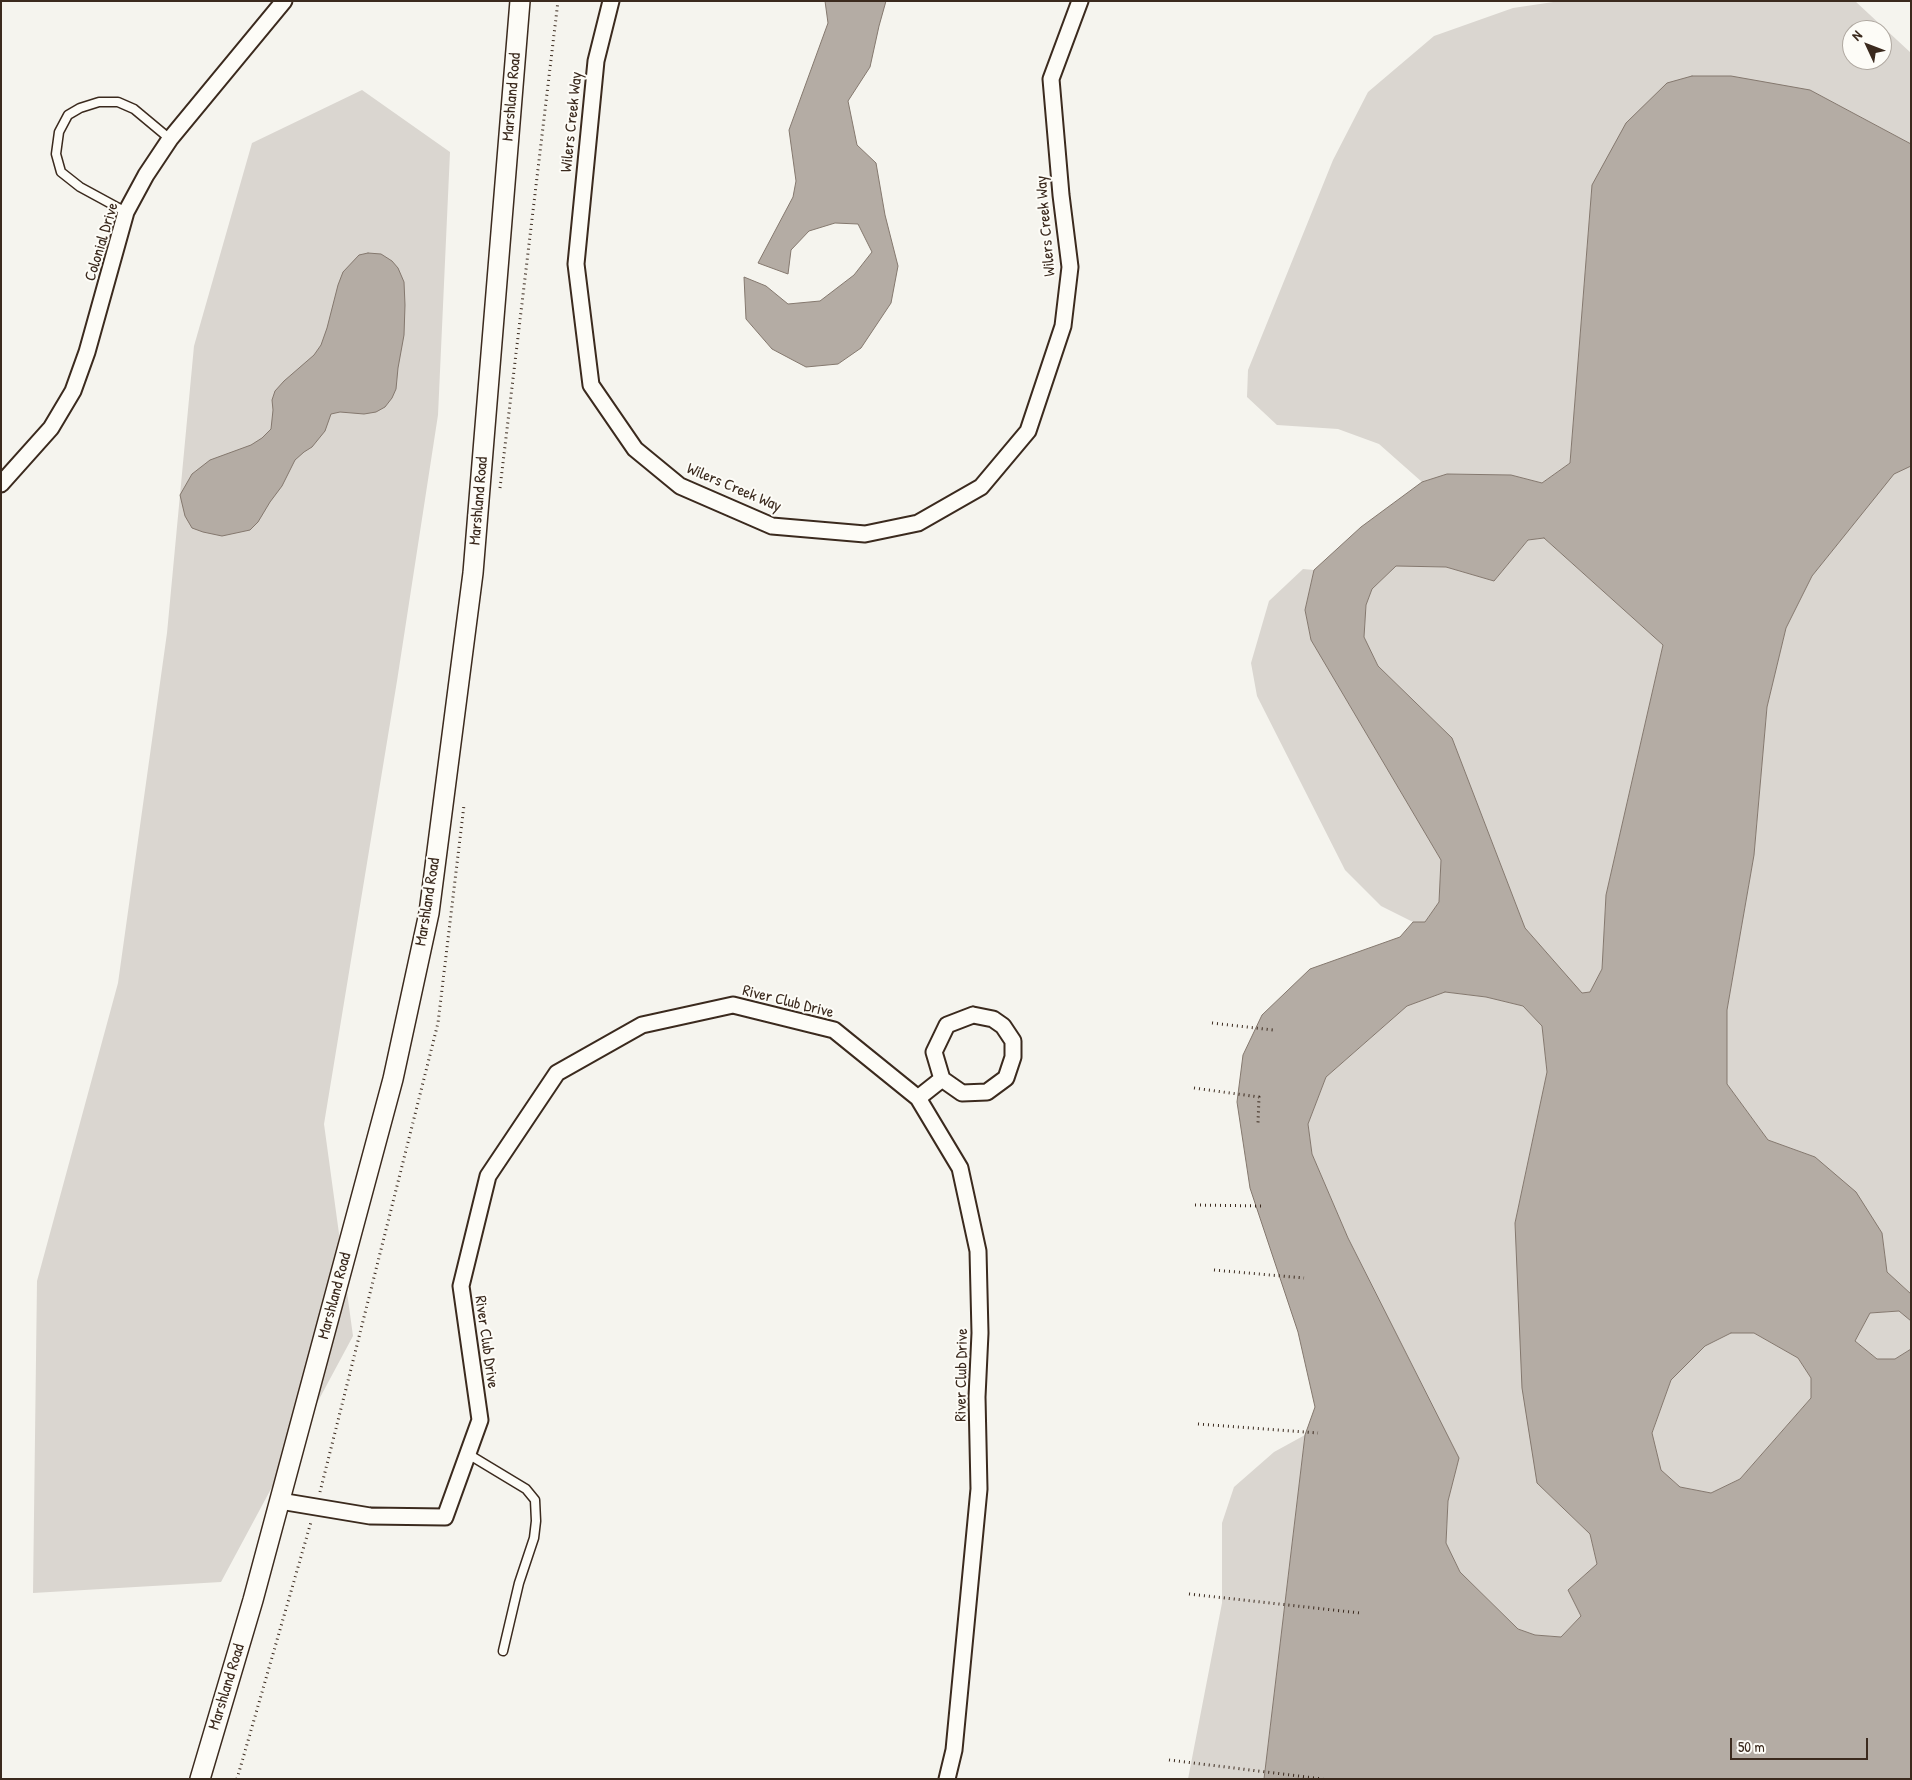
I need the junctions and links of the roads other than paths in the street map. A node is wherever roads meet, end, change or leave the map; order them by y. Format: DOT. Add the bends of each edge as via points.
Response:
graph roads {
  1 [pos="284,1"];
  2 [pos="520,1"];
  3 [pos="611,1"];
  4 [pos="1080,1"];
  5 [pos="170,139"];
  6 [pos="126,212"];
  7 [pos="1,484"];
  8 [pos="942,1079"];
  9 [pos="918,1098"];
  10 [pos="468,1454"];
  11 [pos="280,1501"];
  12 [pos="503,1651"];
  13 [pos="200,1779"];
  14 [pos="947,1779"];
  1 -- 5 [label="street, Colonial Drive"];
  2 -- 11 [label="street, Marshland Road" via="473,573 429,913 393,1079"];
  3 -- 4 [label="street, Wilers Creek Way" via="596,60 576,264 590,385 635,449 680,486 772,526 865,534 918,523 981,486 1028,431 1063,326 1069,277 1051,79"];
  5 -- 6 [label="street, Colonial Drive"];
  5 -- 6 [label="lane" via="134,109 118,102 99,102 68,116 59,132 56,154 61,172 80,187"];
  6 -- 7 [label="street, Colonial Drive" via="73,391 51,428"];
  8 -- 8 [label="street" via="962,1093 987,1092 1006,1078 1013,1057 1013,1041 1003,1026 993,1019 973,1015 947,1025 934,1052"];
  8 -- 9 [label="street"];
  9 -- 10 [label="street, River Club Drive" via="834,1030 733,1005 642,1025 557,1073 488,1176 461,1286 480,1420"];
  9 -- 14 [label="street, River Club Drive" via="960,1168 978,1252 980,1333 976,1397 979,1489 954,1750"];
  10 -- 11 [label="street, River Club Drive" via="445,1517 370,1516"];
  10 -- 12 [label="lane" via="526,1489 535,1500 534,1538"];
  11 -- 13 [label="street, Marshland Road"];
}
